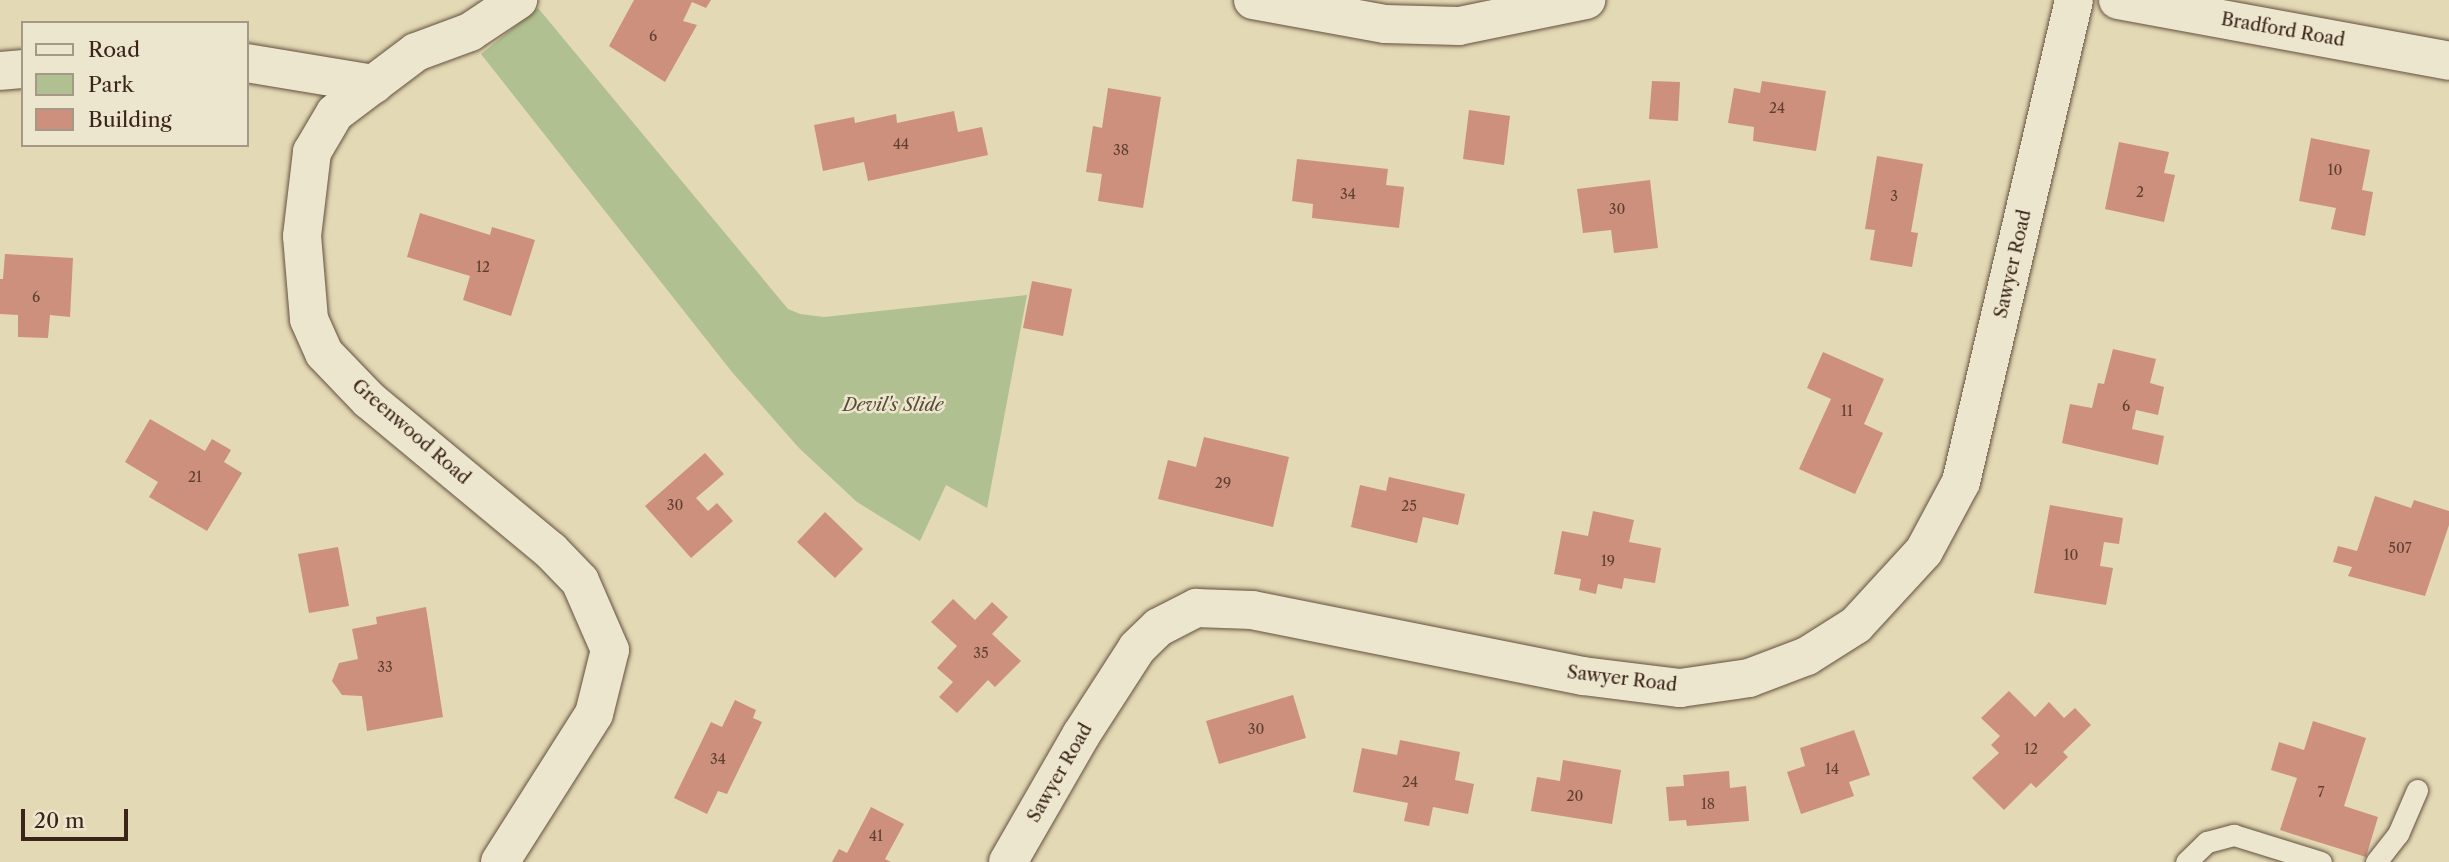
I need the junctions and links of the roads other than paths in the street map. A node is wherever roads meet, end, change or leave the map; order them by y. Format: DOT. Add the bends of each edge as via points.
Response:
graph roads {
  1 [pos="518,0"];
  2 [pos="1254,0"];
  3 [pos="1586,0"];
  4 [pos="2074,0"];
  5 [pos="2118,0"];
  6 [pos="2449,61"];
  7 [pos="248,63"];
  8 [pos="21,69"];
  9 [pos="0,71"];
  10 [pos="374,84"];
  11 [pos="2417,790"];
  12 [pos="500,862"];
  13 [pos="1008,862"];
  14 [pos="2186,862"];
  15 [pos="2321,862"];
  16 [pos="2376,862"];
  1 -- 10 [label="street, Greenwood Road" via="470,32 416,52"];
  2 -- 3 [label="street" via="1385,24 1459,26"];
  4 -- 13 [label="street, Sawyer Road" via="1961,482 1924,551 1856,625 1807,656 1749,678 1680,688 1583,676 1252,610 1196,608 1159,627 1137,648"];
  5 -- 6 [label="street, Bradford Road"];
  7 -- 10 [label="street"];
  8 -- 9 [label="street"];
  10 -- 12 [label="street, Greenwood Road" via="335,113 312,152 302,236 309,319 324,353 369,400 580,580 610,650 594,714"];
  11 -- 16 [label="lane" via="2398,834"];
  14 -- 15 [label="lane" via="2207,842 2234,835"];
}
